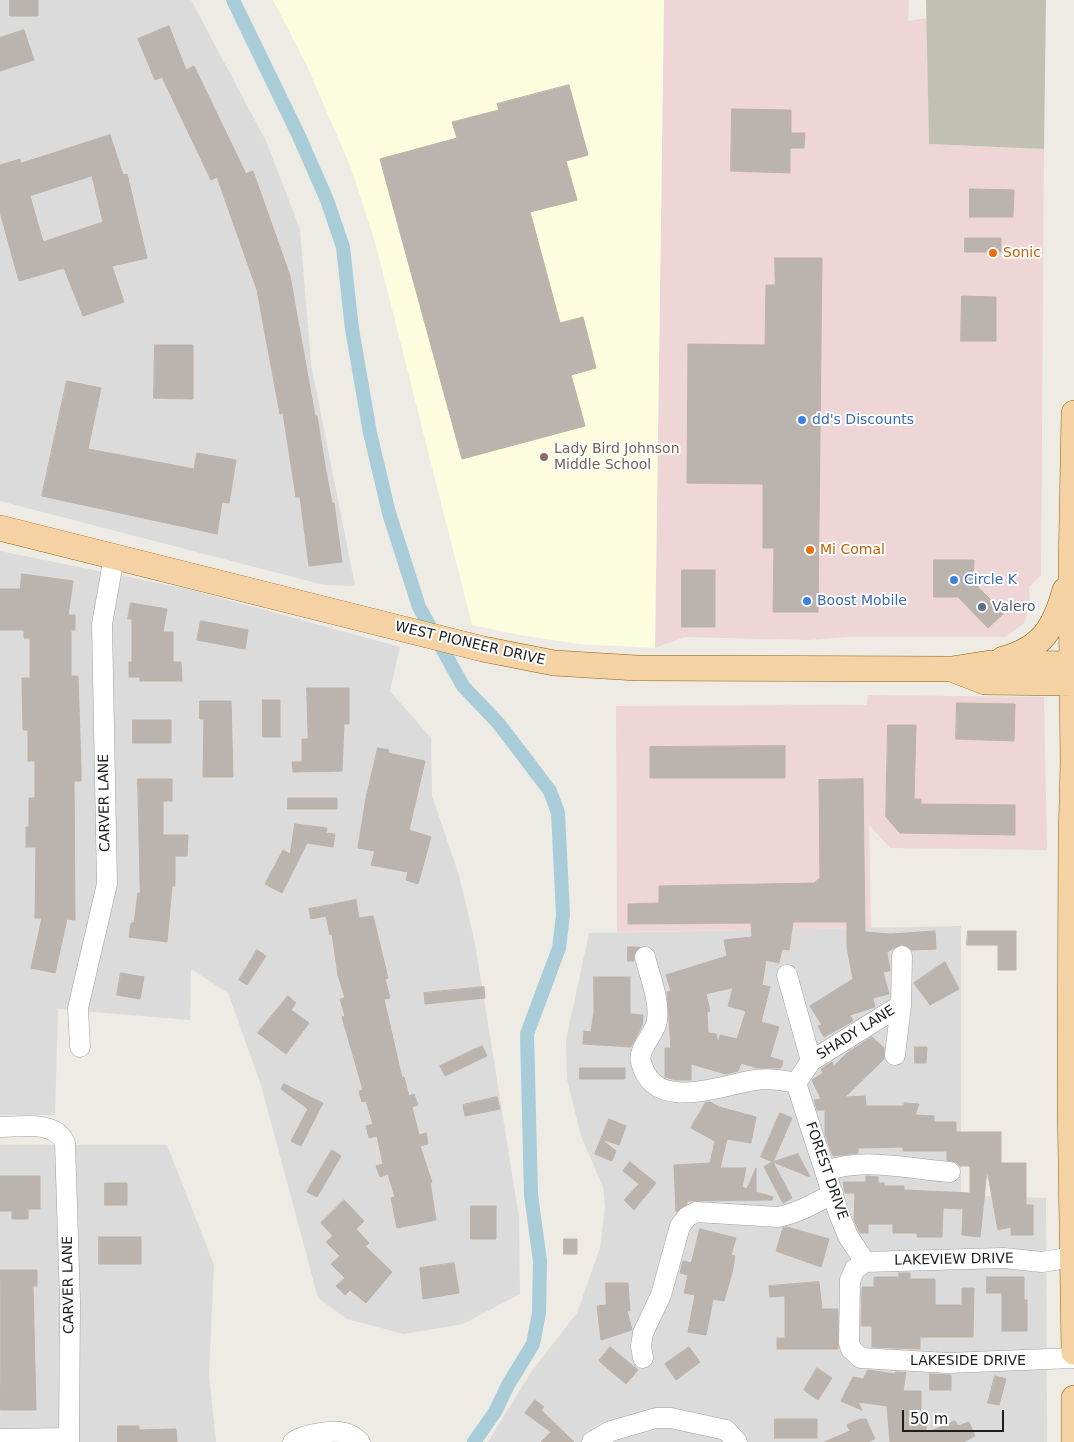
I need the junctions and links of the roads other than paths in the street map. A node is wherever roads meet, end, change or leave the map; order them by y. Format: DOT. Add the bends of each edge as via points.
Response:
graph roads {
  1 [pos="1074,412"];
  2 [pos="0,528"];
  3 [pos="114,556"];
  4 [pos="1071,571"];
  5 [pos="990,663"];
  6 [pos="952,669"];
  7 [pos="1073,674"];
  8 [pos="902,956"];
  9 [pos="646,957"];
  10 [pos="787,975"];
  11 [pos="1073,983"];
  12 [pos="901,1005"];
  13 [pos="80,1047"];
  14 [pos="895,1055"];
  15 [pos="810,1061"];
  16 [pos="796,1083"];
  17 [pos="0,1128"];
  18 [pos="826,1171"];
  19 [pos="950,1172"];
  20 [pos="833,1192"];
  21 [pos="1073,1258"];
  22 [pos="866,1262"];
  23 [pos="1074,1352"];
  24 [pos="643,1358"];
  25 [pos="1074,1358"];
  26 [pos="1074,1398"];
  27 [pos="0,1438"];
  28 [pos="69,1440"];
  29 [pos="737,1441"];
  30 [pos="293,1442"];
  31 [pos="360,1442"];
  32 [pos="592,1442"];
  33 [pos="1074,1442"];
  1 -- 4 [label="main road"];
  2 -- 3 [label="main road, WEST PIONEER DRIVE"];
  3 -- 6 [label="main road, WEST PIONEER DRIVE" via="483,650 554,663 637,668"];
  3 -- 13 [label="street, CARVER LANE" via="107,585 102,634 107,884 78,1008"];
  4 -- 5 [label="main road" via="1057,617 1047,633 1019,655"];
  4 -- 7 [label="main road"];
  5 -- 6 [label="main road, WEST PIONEER DRIVE"];
  5 -- 7 [label="main road, WEST PIONEER DRIVE"];
  6 -- 7 [label="main road, WEST PIONEER DRIVE" via="985,682"];
  7 -- 11 [label="main road"];
  8 -- 12 [label="street"];
  9 -- 16 [label="street" via="657,1022 641,1053 640,1061 647,1077 675,1092 705,1092 764,1080"];
  10 -- 15 [label="street"];
  11 -- 21 [label="main road"];
  12 -- 14 [label="street"];
  12 -- 15 [label="street, SHADY LANE"];
  15 -- 16 [label="street"];
  16 -- 18 [label="street, FOREST DRIVE"];
  17 -- 28 [label="street, CARVER LANE" via="57,1131 62,1136 66,1154"];
  18 -- 19 [label="street" via="862,1165"];
  18 -- 20 [label="street, FOREST DRIVE"];
  20 -- 22 [label="street, FOREST DRIVE" via="848,1236"];
  20 -- 24 [label="street" via="784,1216 696,1212 687,1217 680,1226 661,1295 643,1333"];
  21 -- 22 [label="street, LAKEVIEW DRIVE" via="1042,1262 1003,1258"];
  21 -- 23 [label="main road"];
  22 -- 25 [label="street, LAKESIDE DRIVE" via="854,1269 850,1280 849,1343 861,1358 948,1363"];
  26 -- 33 [label="main road"];
  27 -- 28 [label="street"];
  29 -- 32 [label="street" via="726,1430 671,1418 656,1418 611,1431"];
  30 -- 31 [label="street" via="300,1437 324,1432 349,1434"];
}
